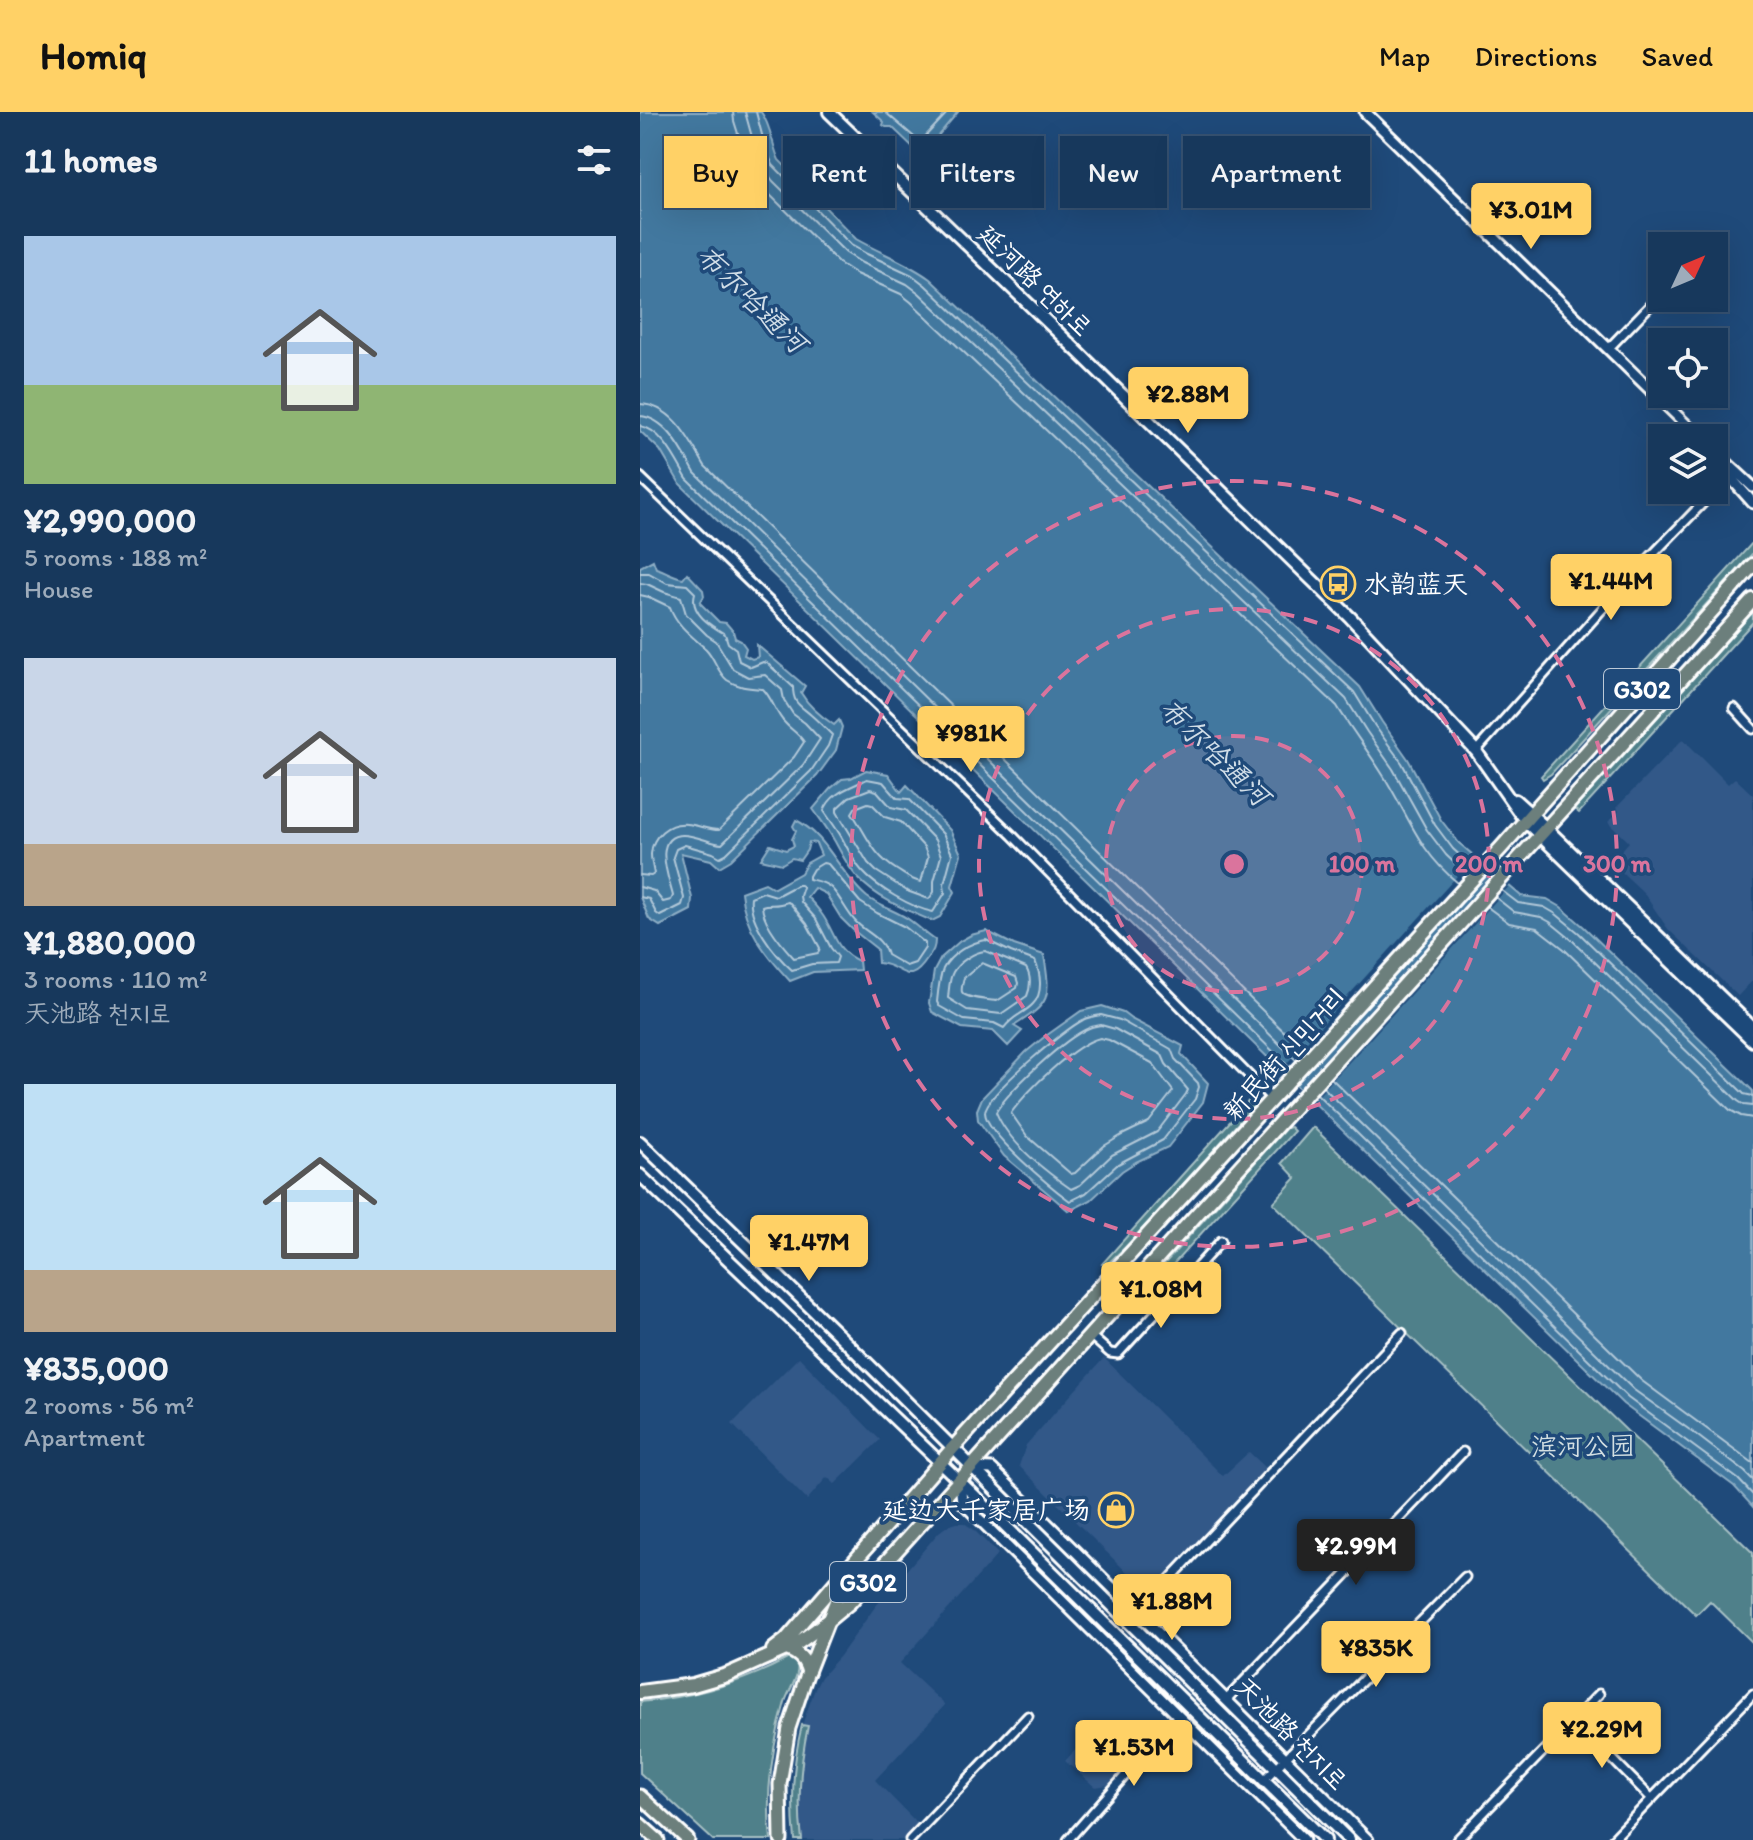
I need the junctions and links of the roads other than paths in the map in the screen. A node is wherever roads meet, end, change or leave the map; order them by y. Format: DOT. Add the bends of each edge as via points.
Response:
graph roads {
  1 [pos="829,112"];
  2 [pos="1365,112"];
  3 [pos="1648,308"];
  4 [pos="1608,349"];
  5 [pos="1684,424"];
  6 [pos="1728,464"];
  7 [pos="1729,476"];
  8 [pos="640,477"];
  9 [pos="1753,487"];
  10 [pos="1753,503"];
  11 [pos="1753,565"];
  12 [pos="1753,600"];
  13 [pos="1734,708"];
  14 [pos="1753,729"];
  15 [pos="1476,751"];
  16 [pos="1528,817"];
  17 [pos="1543,831"];
  18 [pos="1753,1028"];
  19 [pos="1753,1041"];
  20 [pos="1270,1102"];
  21 [pos="1283,1118"];
  22 [pos="640,1142"];
  23 [pos="640,1175"];
  24 [pos="1221,1241"];
  25 [pos="1402,1333"];
  26 [pos="1091,1336"];
  27 [pos="952,1449"];
  28 [pos="1463,1452"];
  29 [pos="941,1462"];
  30 [pos="972,1468"];
  31 [pos="960,1481"];
  32 [pos="847,1571"];
  33 [pos="1465,1577"];
  34 [pos="850,1602"];
  35 [pos="1138,1613"];
  36 [pos="830,1618"];
  37 [pos="787,1649"];
  38 [pos="817,1650"];
  39 [pos="758,1661"];
  40 [pos="808,1671"];
  41 [pos="640,1692"];
  42 [pos="1599,1694"];
  43 [pos="1753,1694"];
  44 [pos="1226,1700"];
  45 [pos="1028,1716"];
  46 [pos="1178,1716"];
  47 [pos="1574,1720"];
  48 [pos="1285,1758"];
  49 [pos="1276,1768"];
  50 [pos="1264,1780"];
  51 [pos="640,1796"];
  52 [pos="1652,1799"];
  53 [pos="640,1824"];
  54 [pos="658,1840"];
  55 [pos="688,1840"];
  56 [pos="781,1840"];
  57 [pos="910,1840"];
  58 [pos="1068,1840"];
  59 [pos="1304,1840"];
  60 [pos="1325,1840"];
  61 [pos="1349,1840"];
  62 [pos="1368,1840"];
  63 [pos="1457,1840"];
  64 [pos="1612,1840"];
  1 -- 15 [label="main road, 延河路 연하로" via="1350,617"];
  2 -- 4 [label="street"];
  3 -- 4 [label="street"];
  4 -- 5 [label="street"];
  6 -- 9 [label="street"];
  7 -- 10 [label="street"];
  7 -- 15 [label="street"];
  8 -- 20 [label="street" via="1012,835"];
  11 -- 16 [label="highway, 新民街 신민거리 / G302"];
  12 -- 17 [label="highway, 新民街 신민거리 / G302"];
  13 -- 14 [label="street"];
  15 -- 16 [label="main road, 延河路 연하로"];
  16 -- 17 [label="main road, 延河路 연하로"];
  16 -- 20 [label="highway, 新民街 신민거리 / G302"];
  17 -- 18 [label="main road, 延河路 연하로"];
  17 -- 19 [label="main road, 延河路 연하로"];
  17 -- 21 [label="highway, 新民街 신민거리 / G302"];
  20 -- 21 [label="highway"];
  20 -- 27 [label="highway, 新民街 신민거리 / G302"];
  21 -- 26 [label="highway, 新民街 신민거리 / G302"];
  22 -- 27 [label="main road, 天池路 천지로"];
  23 -- 29 [label="main road, 天池路 천지로"];
  24 -- 26 [label="street" via="1118,1354"];
  25 -- 35 [label="street"];
  26 -- 30 [label="highway, 新民街 신민거리 / G302"];
  27 -- 29 [label="highway, 新民街 신민거리 / G302"];
  27 -- 30 [label="main road, 天池路 천지로"];
  28 -- 44 [label="street"];
  29 -- 31 [label="main road, 天池路 천지로"];
  29 -- 32 [label="highway, 新民街 신민거리 / G302"];
  30 -- 31 [label="highway, 新民街 신민거리 / G302"];
  30 -- 35 [label="street, 天池路 천지로" via="992,1469"];
  30 -- 49 [label="main road, 天池路 천지로"];
  31 -- 34 [label="highway, 新民街 신민거리 / G302"];
  31 -- 46 [label="street, 天池路 천지로" via="962,1502"];
  31 -- 50 [label="main road, 天池路 천지로"];
  32 -- 36 [label="main road, 新民街 신민거리"];
  32 -- 39 [label="highway, 新民街 신민거리 / G302" via="786,1640"];
  33 -- 48 [label="street"];
  34 -- 36 [label="highway, 新民街 신민거리 / G302"];
  34 -- 38 [label="main road, 新民街 신민거리"];
  35 -- 44 [label="street, 天池路 천지로"];
  36 -- 37 [label="highway, 新民街 신민거리 / G302"];
  36 -- 38 [label="main road, 新民街 신민거리"];
  37 -- 39 [label="highway, 新民街 신민거리 / G302"];
  37 -- 40 [label="highway" via="802,1658"];
  38 -- 40 [label="main road, 新民街 신민거리"];
  39 -- 41 [label="highway, 新民街 신민거리 / G302" via="693,1685"];
  40 -- 56 [label="main road, 新民街 신민거리" via="783,1755"];
  42 -- 47 [label="street"];
  43 -- 52 [label="street"];
  44 -- 48 [label="street, 天池路 천지로"];
  45 -- 57 [label="street"];
  46 -- 58 [label="street"];
  46 -- 59 [label="street, 天池路 천지로"];
  47 -- 52 [label="street"];
  47 -- 63 [label="street"];
  48 -- 49 [label="street"];
  48 -- 62 [label="street, 天池路 천지로"];
  49 -- 50 [label="street"];
  49 -- 61 [label="main road, 天池路 천지로"];
  50 -- 60 [label="main road, 天池路 천지로"];
  51 -- 55 [label="main road"];
  52 -- 64 [label="street"];
  53 -- 54 [label="main road"];
}
